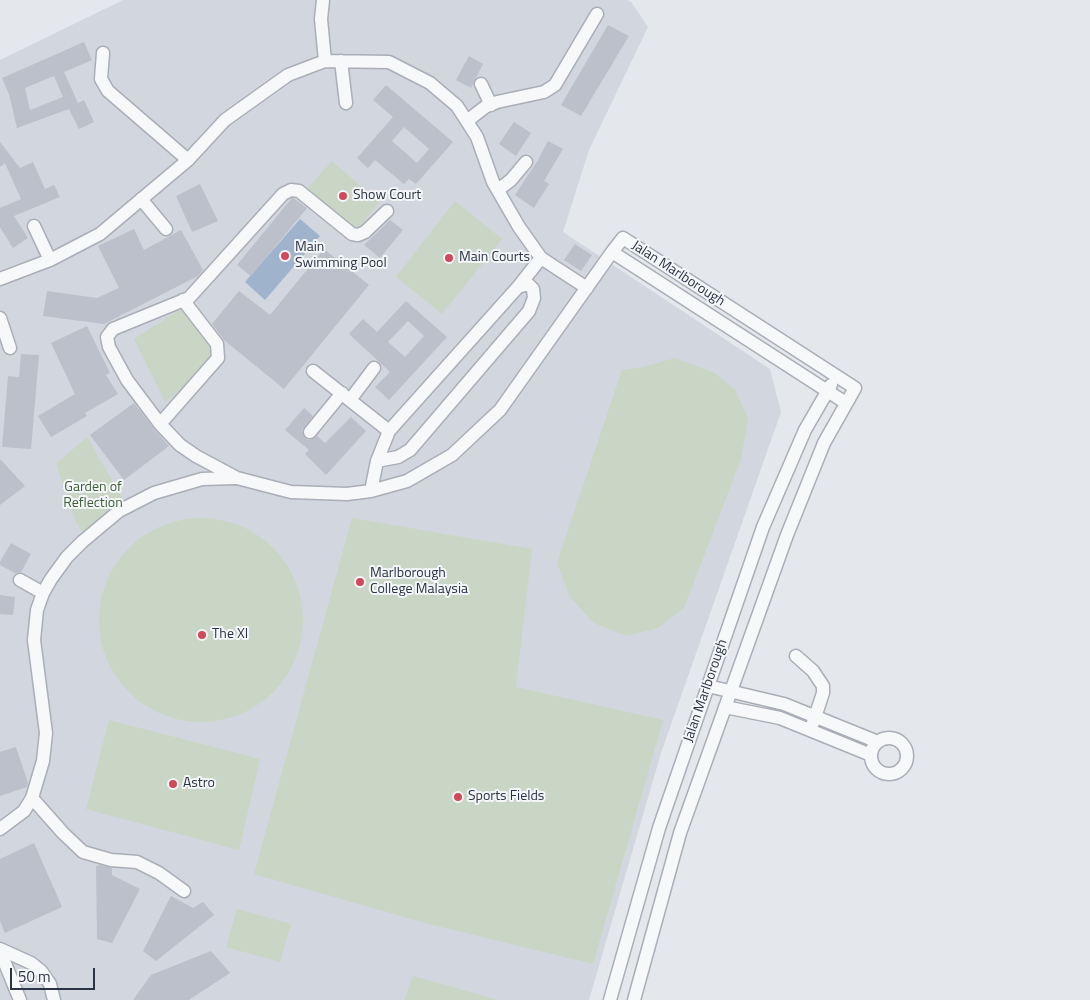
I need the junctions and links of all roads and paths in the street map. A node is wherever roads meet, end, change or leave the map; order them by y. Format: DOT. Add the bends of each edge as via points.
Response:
graph roads {
  1 [pos="323,0"];
  2 [pos="597,14"];
  3 [pos="103,53"];
  4 [pos="325,61"];
  5 [pos="341,61"];
  6 [pos="481,84"];
  7 [pos="346,103"];
  8 [pos="491,105"];
  9 [pos="466,121"];
  10 [pos="188,160"];
  11 [pos="526,162"];
  12 [pos="498,190"];
  13 [pos="141,199"];
  14 [pos="387,211"];
  15 [pos="34,226"];
  16 [pos="166,229"];
  17 [pos="612,252"];
  18 [pos="541,258"];
  19 [pos="50,260"];
  20 [pos="0,279"];
  21 [pos="518,287"];
  22 [pos="587,288"];
  23 [pos="183,300"];
  24 [pos="0,318"];
  25 [pos="10,348"];
  26 [pos="374,368"];
  27 [pos="313,371"];
  28 [pos="836,377"];
  29 [pos="827,391"];
  30 [pos="346,397"];
  31 [pos="846,403"];
  32 [pos="160,424"];
  33 [pos="389,431"];
  34 [pos="310,432"];
  35 [pos="377,461"];
  36 [pos="237,478"];
  37 [pos="371,491"];
  38 [pos="20,580"];
  39 [pos="43,593"];
  40 [pos="796,656"];
  41 [pos="708,686"];
  42 [pos="731,692"];
  43 [pos="726,708"];
  44 [pos="792,708"];
  45 [pos="815,717"];
  46 [pos="786,720"];
  47 [pos="810,730"];
  48 [pos="860,735"];
  49 [pos="878,742"];
  50 [pos="854,748"];
  51 [pos="871,755"];
  52 [pos="32,798"];
  53 [pos="0,829"];
  54 [pos="184,891"];
  55 [pos="0,950"];
  56 [pos="20,1000"];
  57 [pos="54,1000"];
  58 [pos="610,1000"];
  59 [pos="634,1000"];
  1 -- 4 [label="street" via="321,19"];
  2 -- 8 [label="street" via="556,85 544,92"];
  3 -- 10 [label="street" via="101,79 108,91"];
  4 -- 5 [label="street"];
  4 -- 10 [label="street" via="288,75 225,120"];
  5 -- 7 [label="street"];
  5 -- 9 [label="street" via="388,62 430,83 457,106"];
  6 -- 8 [label="street"];
  8 -- 9 [label="street"];
  9 -- 12 [label="street" via="477,137"];
  10 -- 13 [label="street"];
  11 -- 12 [label="street"];
  12 -- 18 [label="street"];
  13 -- 16 [label="street"];
  13 -- 19 [label="street" via="100,234"];
  14 -- 23 [label="street" via="365,232 352,234 299,192 292,190 283,194 192,296"];
  15 -- 19 [label="street"];
  17 -- 22 [label="street"];
  17 -- 28 [label="street, Jalan Marlborough" via="623,238"];
  17 -- 29 [label="street, Jalan Marlborough"];
  18 -- 21 [label="street"];
  18 -- 22 [label="street"];
  19 -- 20 [label="street"];
  21 -- 33 [label="street"];
  21 -- 35 [label="street" via="528,284 533,289 534,298 529,311 410,450 398,457"];
  22 -- 37 [label="street" via="500,410 462,446 407,481"];
  23 -- 32 [label="street" via="217,344 218,358"];
  23 -- 32 [label="street" via="113,330 107,337 127,380"];
  24 -- 25 [label="street"];
  26 -- 30 [label="street"];
  27 -- 30 [label="street"];
  28 -- 29 [label="street, Jalan Marlborough"];
  28 -- 31 [label="street, Jalan Marlborough" via="855,388"];
  29 -- 31 [label="street, Jalan Marlborough"];
  29 -- 41 [label="street, Jalan Marlborough" via="805,430 763,527"];
  30 -- 33 [label="street"];
  30 -- 34 [label="street"];
  31 -- 42 [label="street, Jalan Marlborough" via="824,443 787,535"];
  32 -- 36 [label="street" via="180,445"];
  33 -- 35 [label="street"];
  35 -- 37 [label="street"];
  36 -- 37 [label="street" via="290,492 348,494"];
  36 -- 39 [label="street" via="202,479 154,493 119,511 67,557"];
  38 -- 39 [label="street"];
  39 -- 52 [label="street" via="37,610 34,640 46,733 43,761"];
  40 -- 45 [label="street" via="821,681 823,693"];
  41 -- 42 [label="street"];
  41 -- 58 [label="street, Jalan Marlborough" via="659,828"];
  42 -- 43 [label="street, Jalan Marlborough"];
  42 -- 44 [label="street"];
  43 -- 46 [label="street"];
  43 -- 59 [label="street, Jalan Marlborough" via="680,833"];
  44 -- 45 [label="street"];
  44 -- 46 [label="street"];
  45 -- 47 [label="street"];
  45 -- 48 [label="street"];
  46 -- 47 [label="street"];
  47 -- 50 [label="street"];
  48 -- 49 [label="street"];
  48 -- 50 [label="street"];
  49 -- 51 [label="street"];
  49 -- 51 [label="street" via="890,738 900,741 907,751 907,762 899,772 886,774 872,763"];
  50 -- 51 [label="street"];
  52 -- 53 [label="street" via="24,811"];
  52 -- 54 [label="street" via="83,852 111,860 136,862"];
  55 -- 56 [label="street"];
  55 -- 57 [label="street" via="31,963 41,971 50,984"];
}
